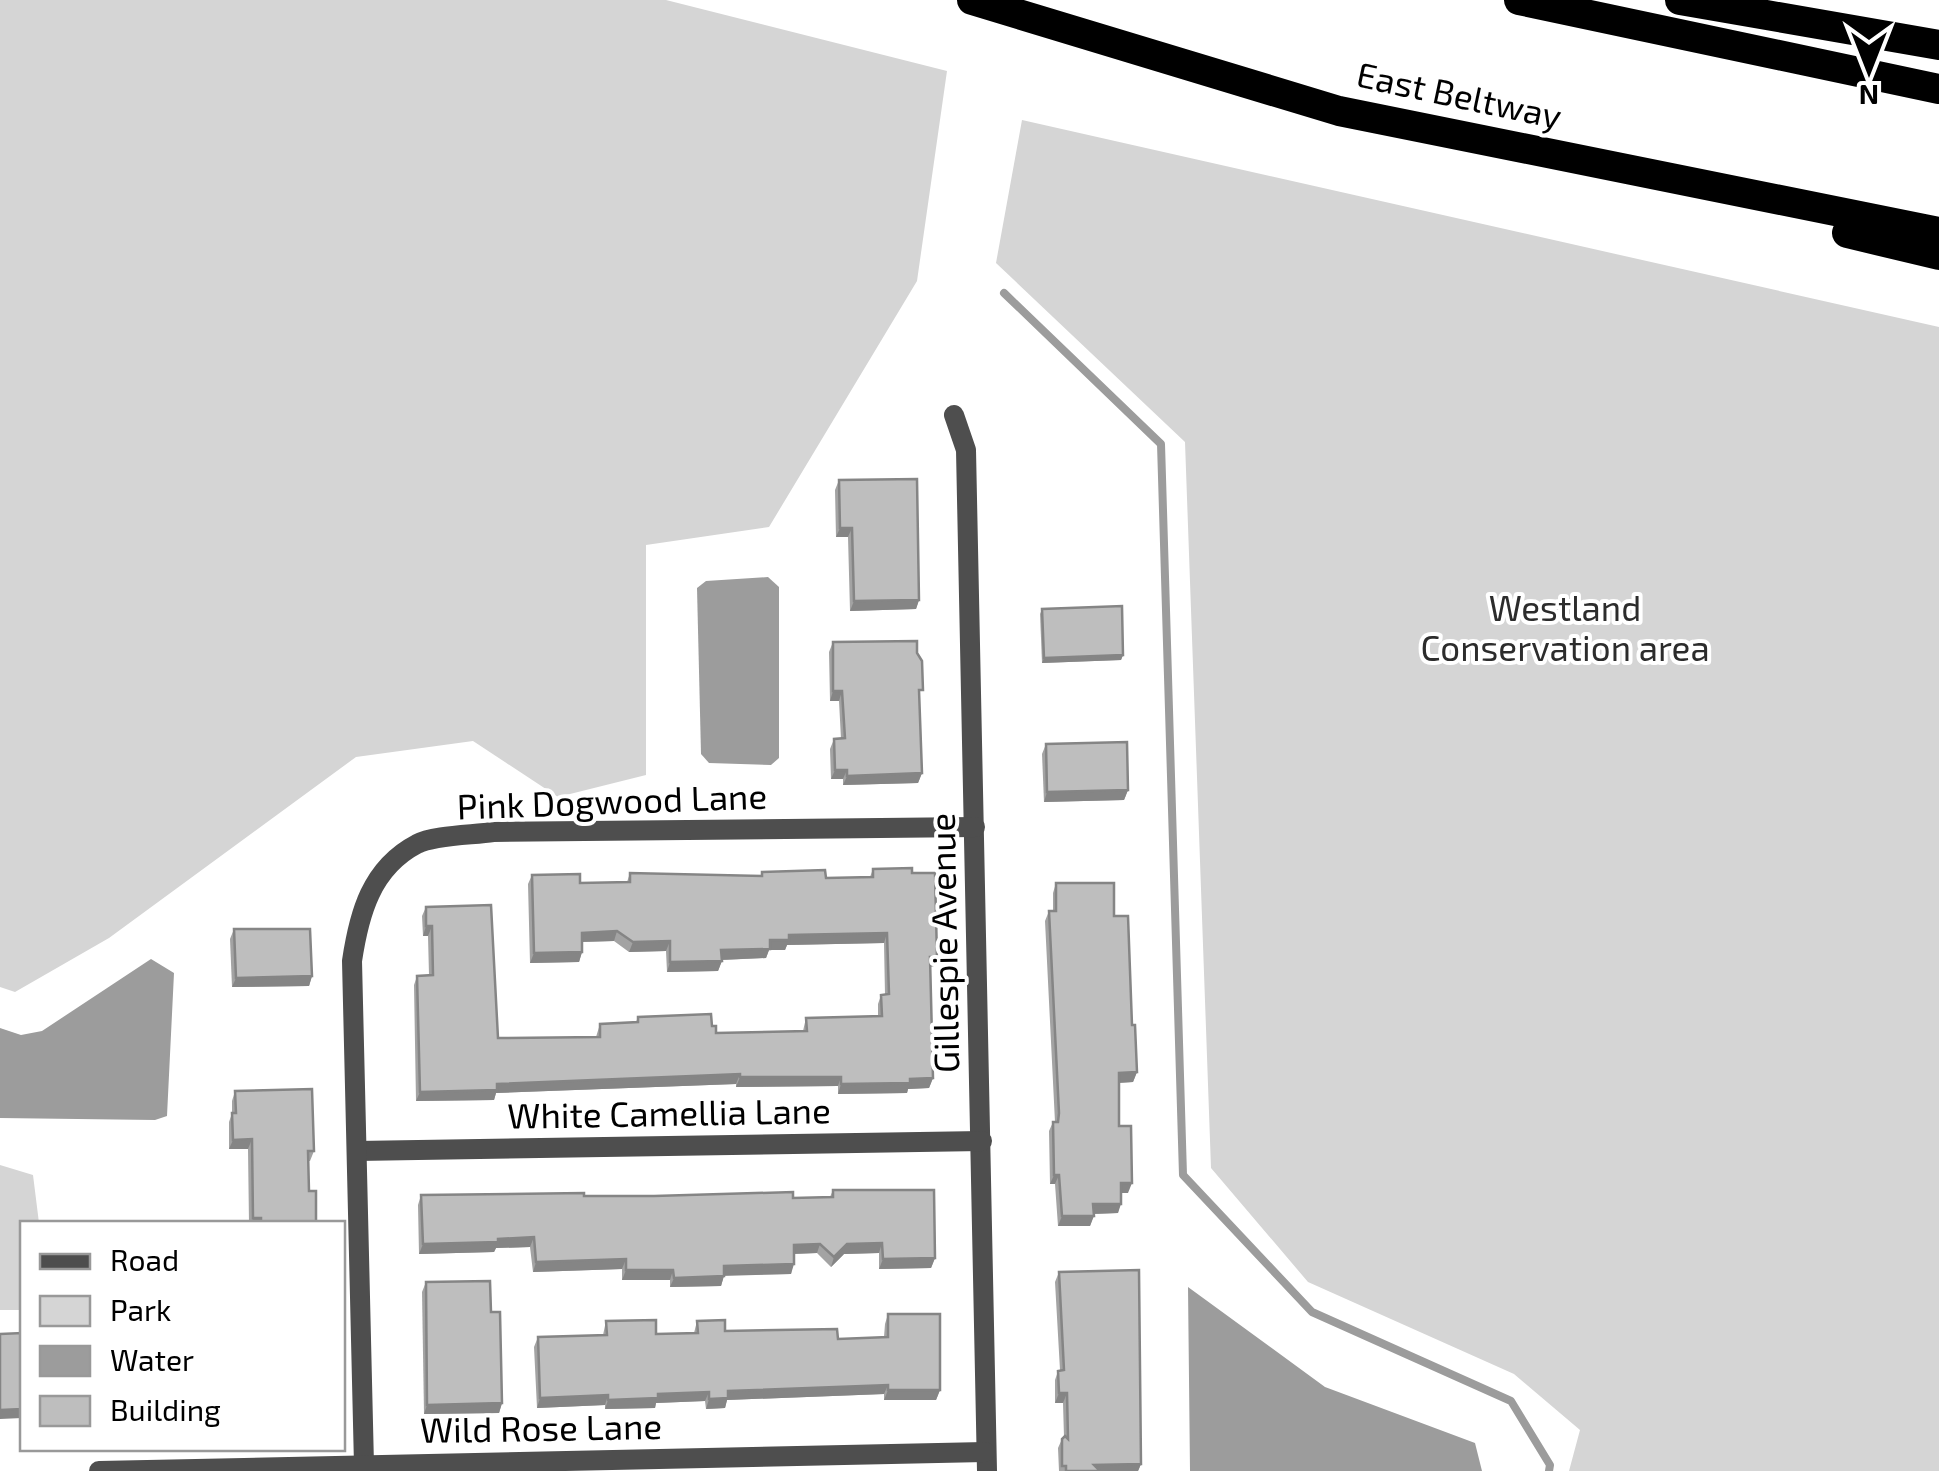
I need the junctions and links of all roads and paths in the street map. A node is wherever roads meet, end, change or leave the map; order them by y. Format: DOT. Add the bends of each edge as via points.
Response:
graph roads {
  1 [pos="972,0"];
  2 [pos="1519,0"];
  3 [pos="1680,0"];
  4 [pos="1939,45"];
  5 [pos="1939,90"];
  6 [pos="1338,110"];
  7 [pos="1939,232"];
  8 [pos="1939,255"];
  9 [pos="954,415"];
  10 [pos="975,827"];
  11 [pos="982,1142"];
  12 [pos="357,1151"];
  13 [pos="986,1461"];
  14 [pos="364,1465"];
  15 [pos="99,1471"];
  1 -- 6 [label="highway, East Beltway"];
  2 -- 5 [label="highway"];
  3 -- 4 [label="highway"];
  6 -- 7 [label="highway, East Beltway"];
  6 -- 8 [label="highway"];
  9 -- 10 [label="street, Gillespie Avenue" via="966,450"];
  10 -- 11 [label="street, Gillespie Avenue"];
  10 -- 12 [label="street, Pink Dogwood Lane" via="493,832 418,843 377,876 358,917 352,960"];
  11 -- 12 [label="street, White Camellia Lane"];
  11 -- 13 [label="street, Gillespie Avenue"];
  12 -- 14 [label="street, Pink Dogwood Lane"];
  13 -- 14 [label="street, Wild Rose Lane"];
  14 -- 15 [label="street, Wild Rose Lane"];
}
